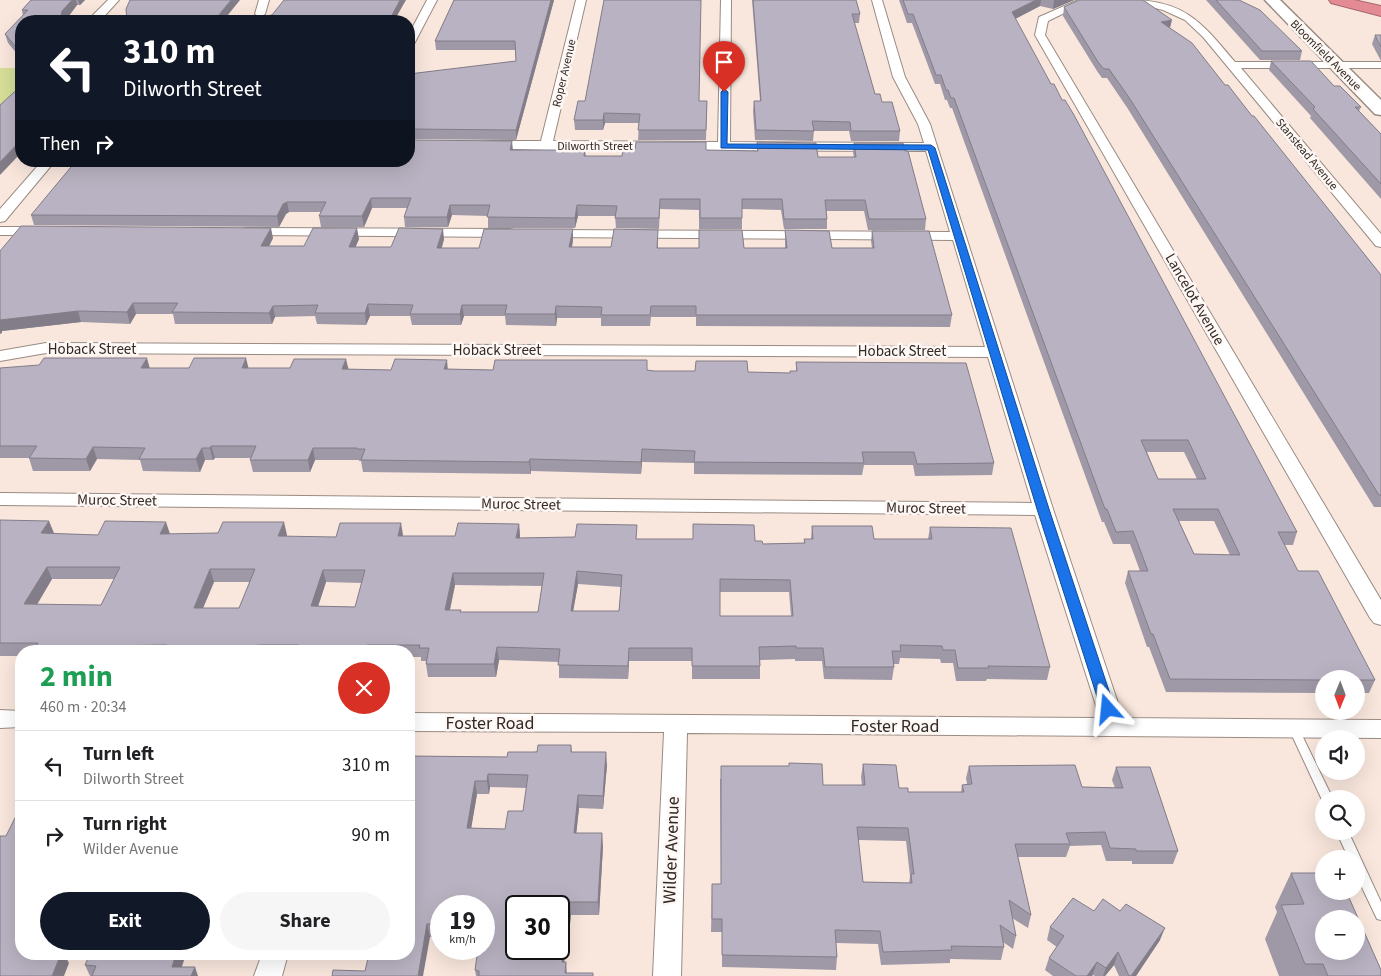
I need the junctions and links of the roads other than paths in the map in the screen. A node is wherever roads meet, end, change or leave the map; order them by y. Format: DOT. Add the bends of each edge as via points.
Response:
graph roads {
  1 [pos="114,0"];
  2 [pos="264,0"];
  3 [pos="432,0"];
  4 [pos="581,0"];
  5 [pos="726,0"];
  6 [pos="877,0"];
  7 [pos="1086,0"];
  8 [pos="1135,0"];
  9 [pos="1272,0"];
  10 [pos="1336,0"];
  11 [pos="1359,0"];
  12 [pos="1381,6"];
  13 [pos="1381,11"];
  14 [pos="260,14"];
  15 [pos="99,15"];
  16 [pos="415,33"];
  17 [pos="1349,52"];
  18 [pos="1336,64"];
  19 [pos="1361,64"];
  20 [pos="1233,65"];
  21 [pos="1378,72"];
  22 [pos="1381,110"];
  23 [pos="478,145"];
  24 [pos="546,146"];
  25 [pos="724,146"];
  26 [pos="931,148"];
  27 [pos="44,167"];
  28 [pos="0,218"];
  29 [pos="0,230"];
  30 [pos="60,231"];
  31 [pos="229,232"];
  32 [pos="519,234"];
  33 [pos="539,234"];
  34 [pos="958,236"];
  35 [pos="1381,243"];
  36 [pos="994,352"];
  37 [pos="0,356"];
  38 [pos="0,499"];
  39 [pos="1043,509"];
  40 [pos="1381,618"];
  41 [pos="0,719"];
  42 [pos="15,719"];
  43 [pos="415,722"];
  44 [pos="676,724"];
  45 [pos="1114,727"];
  46 [pos="1294,729"];
  47 [pos="1381,729"];
  48 [pos="1323,790"];
  49 [pos="1365,880"];
  50 [pos="1381,915"];
  51 [pos="273,960"];
  52 [pos="268,976"];
  53 [pos="667,976"];
  1 -- 15 [label="street"];
  2 -- 14 [label="street"];
  3 -- 16 [label="street"];
  4 -- 24 [label="street, Roper Avenue"];
  5 -- 25 [label="street"];
  6 -- 26 [label="street" via="899,77 924,124"];
  7 -- 40 [label="street, Lancelot Avenue" via="1043,19 1040,35"];
  8 -- 20 [label="street, Stanstead Avenue" via="1167,8 1189,18"];
  9 -- 18 [label="main road, Bloomfield Avenue"];
  10 -- 13 [label="highway"];
  11 -- 12 [label="highway"];
  17 -- 19 [label="main road, Bloomfield Avenue"];
  18 -- 19 [label="street"];
  18 -- 20 [label="street"];
  18 -- 22 [label="main road, Bloomfield Avenue"];
  19 -- 21 [label="main road, Bloomfield Avenue"];
  20 -- 35 [label="street, Stanstead Avenue"];
  23 -- 24 [label="street, Dilworth Street"];
  24 -- 25 [label="street, Dilworth Street"];
  25 -- 26 [label="street, Dilworth Street"];
  26 -- 34 [label="street"];
  27 -- 28 [label="street"];
  29 -- 30 [label="street"];
  31 -- 32 [label="street"];
  33 -- 34 [label="street"];
  34 -- 36 [label="street"];
  36 -- 37 [label="street, Hoback Street" via="46,348"];
  36 -- 39 [label="street"];
  38 -- 39 [label="street, Muroc Street"];
  39 -- 45 [label="street"];
  41 -- 42 [label="street"];
  43 -- 44 [label="street, Foster Road"];
  44 -- 45 [label="street, Foster Road"];
  44 -- 53 [label="street, Wilder Avenue"];
  45 -- 46 [label="street, Foster Road"];
  46 -- 47 [label="street, Foster Road"];
  46 -- 48 [label="lane"];
  49 -- 50 [label="lane"];
  51 -- 52 [label="street"];
}
